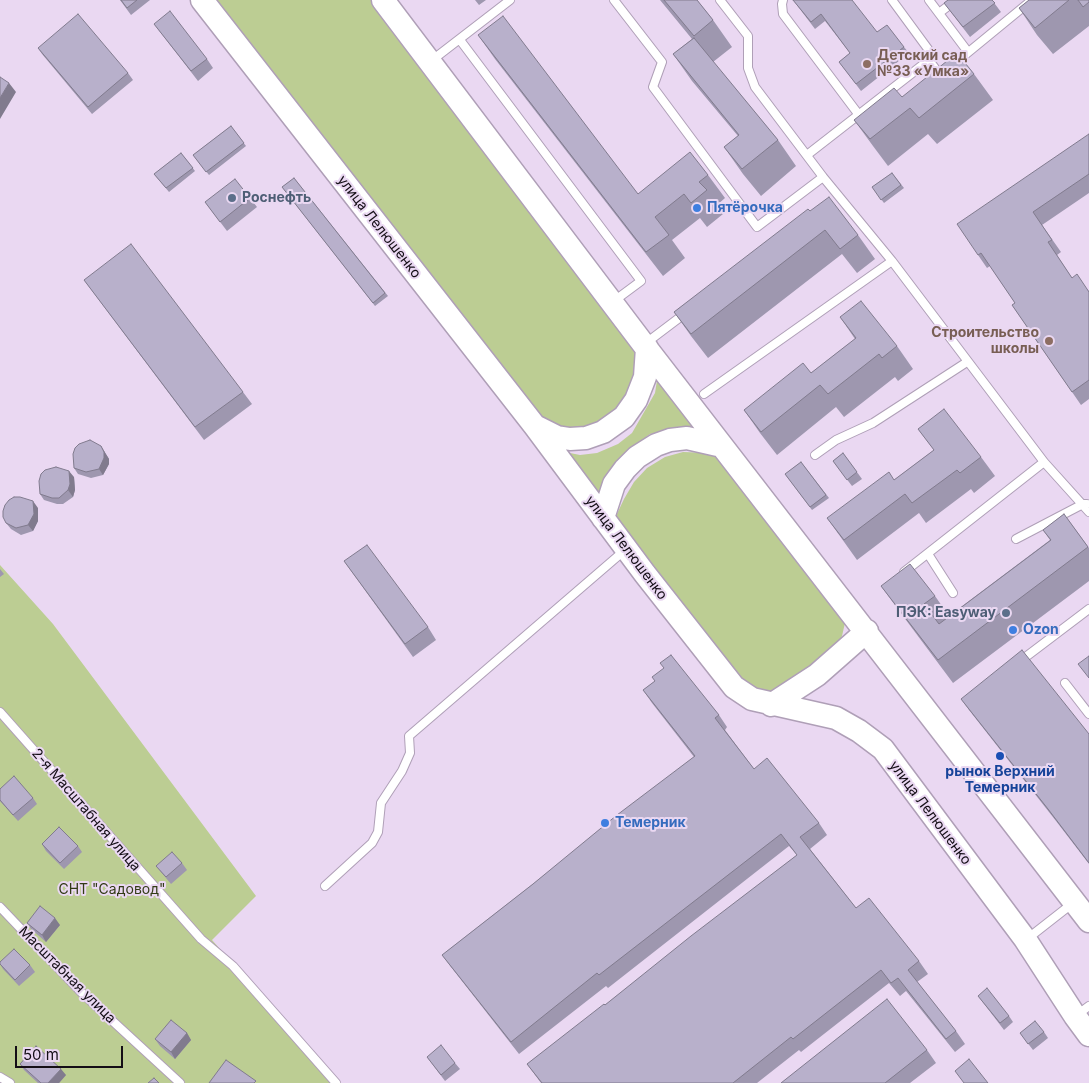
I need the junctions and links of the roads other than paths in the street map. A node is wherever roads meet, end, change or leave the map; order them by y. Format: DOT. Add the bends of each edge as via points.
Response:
graph roads {
  1 [pos="202,0"];
  2 [pos="510,0"];
  3 [pos="614,0"];
  4 [pos="720,0"];
  5 [pos="783,0"];
  6 [pos="892,0"];
  7 [pos="929,0"];
  8 [pos="956,0"];
  9 [pos="1032,0"];
  10 [pos="386,1"];
  11 [pos="939,13"];
  12 [pos="460,40"];
  13 [pos="968,52"];
  14 [pos="929,60"];
  15 [pos="430,62"];
  16 [pos="940,74"];
  17 [pos="933,80"];
  18 [pos="859,115"];
  19 [pos="807,155"];
  20 [pos="823,177"];
  21 [pos="840,197"];
  22 [pos="832,203"];
  23 [pos="892,261"];
  24 [pos="612,302"];
  25 [pos="691,309"];
  26 [pos="646,346"];
  27 [pos="967,362"];
  28 [pos="704,394"];
  29 [pos="534,425"];
  30 [pos="722,446"];
  31 [pos="815,455"];
  32 [pos="1044,462"];
  33 [pos="1086,504"];
  34 [pos="1089,512"];
  35 [pos="604,518"];
  36 [pos="1016,539"];
  37 [pos="627,549"];
  38 [pos="928,554"];
  39 [pos="897,578"];
  40 [pos="953,593"];
  41 [pos="1089,608"];
  42 [pos="867,632"];
  43 [pos="1013,667"];
  44 [pos="1064,683"];
  45 [pos="771,705"];
  46 [pos="0,712"];
  47 [pos="1089,714"];
  48 [pos="324,886"];
  49 [pos="1074,902"];
  50 [pos="0,907"];
  51 [pos="1089,921"];
  52 [pos="1026,940"];
  53 [pos="1082,1011"];
  54 [pos="1089,1035"];
  55 [pos="0,1077"];
  56 [pos="10,1083"];
  57 [pos="180,1083"];
  58 [pos="336,1083"];
  1 -- 29 [label="street, улица Лелюшенко"];
  2 -- 12 [label="lane"];
  3 -- 20 [label="lane" via="662,62 653,87 757,227"];
  4 -- 19 [label="lane" via="748,36 748,68 755,87"];
  5 -- 18 [label="lane" via="783,14"];
  6 -- 14 [label="lane" via="928,49"];
  7 -- 11 [label="lane"];
  8 -- 11 [label="lane"];
  9 -- 13 [label="lane"];
  10 -- 15 [label="street"];
  11 -- 13 [label="lane"];
  12 -- 15 [label="lane"];
  12 -- 24 [label="lane" via="641,281"];
  13 -- 16 [label="lane"];
  14 -- 16 [label="lane"];
  14 -- 18 [label="lane"];
  15 -- 24 [label="street"];
  16 -- 17 [label="lane"];
  18 -- 19 [label="lane"];
  19 -- 20 [label="lane"];
  20 -- 21 [label="lane"];
  21 -- 22 [label="lane"];
  21 -- 23 [label="lane"];
  23 -- 27 [label="lane"];
  23 -- 28 [label="lane"];
  24 -- 26 [label="street"];
  25 -- 26 [label="lane"];
  26 -- 29 [label="street" via="644,377 636,400 624,417 603,432 570,439 557,437"];
  26 -- 30 [label="street"];
  27 -- 31 [label="lane" via="873,423 836,440"];
  27 -- 32 [label="lane"];
  29 -- 35 [label="street, улица Лелюшенко"];
  30 -- 35 [label="street" via="687,438 656,445 637,457 614,484"];
  30 -- 42 [label="street"];
  32 -- 33 [label="lane"];
  32 -- 38 [label="lane"];
  33 -- 34 [label="lane"];
  33 -- 36 [label="lane"];
  35 -- 37 [label="street, улица Лелюшенко"];
  37 -- 45 [label="street, улица Лелюшенко" via="734,687 752,699"];
  37 -- 48 [label="lane" via="409,736 410,753 382,803 378,832 372,844"];
  38 -- 39 [label="lane"];
  38 -- 40 [label="lane"];
  41 -- 43 [label="lane"];
  42 -- 45 [label="street" via="817,674"];
  42 -- 49 [label="street"];
  44 -- 47 [label="lane"];
  45 -- 52 [label="street, улица Лелюшенко" via="836,718 883,749"];
  46 -- 58 [label="lane, 2-я Масштабная улица" via="201,940 233,966"];
  49 -- 51 [label="street"];
  49 -- 52 [label="lane"];
  50 -- 57 [label="lane, Масштабная улица" via="81,992"];
  52 -- 53 [label="street, улица Лелюшенко"];
  53 -- 54 [label="street, улица Лелюшенко"];
  55 -- 56 [label="lane"];
}
